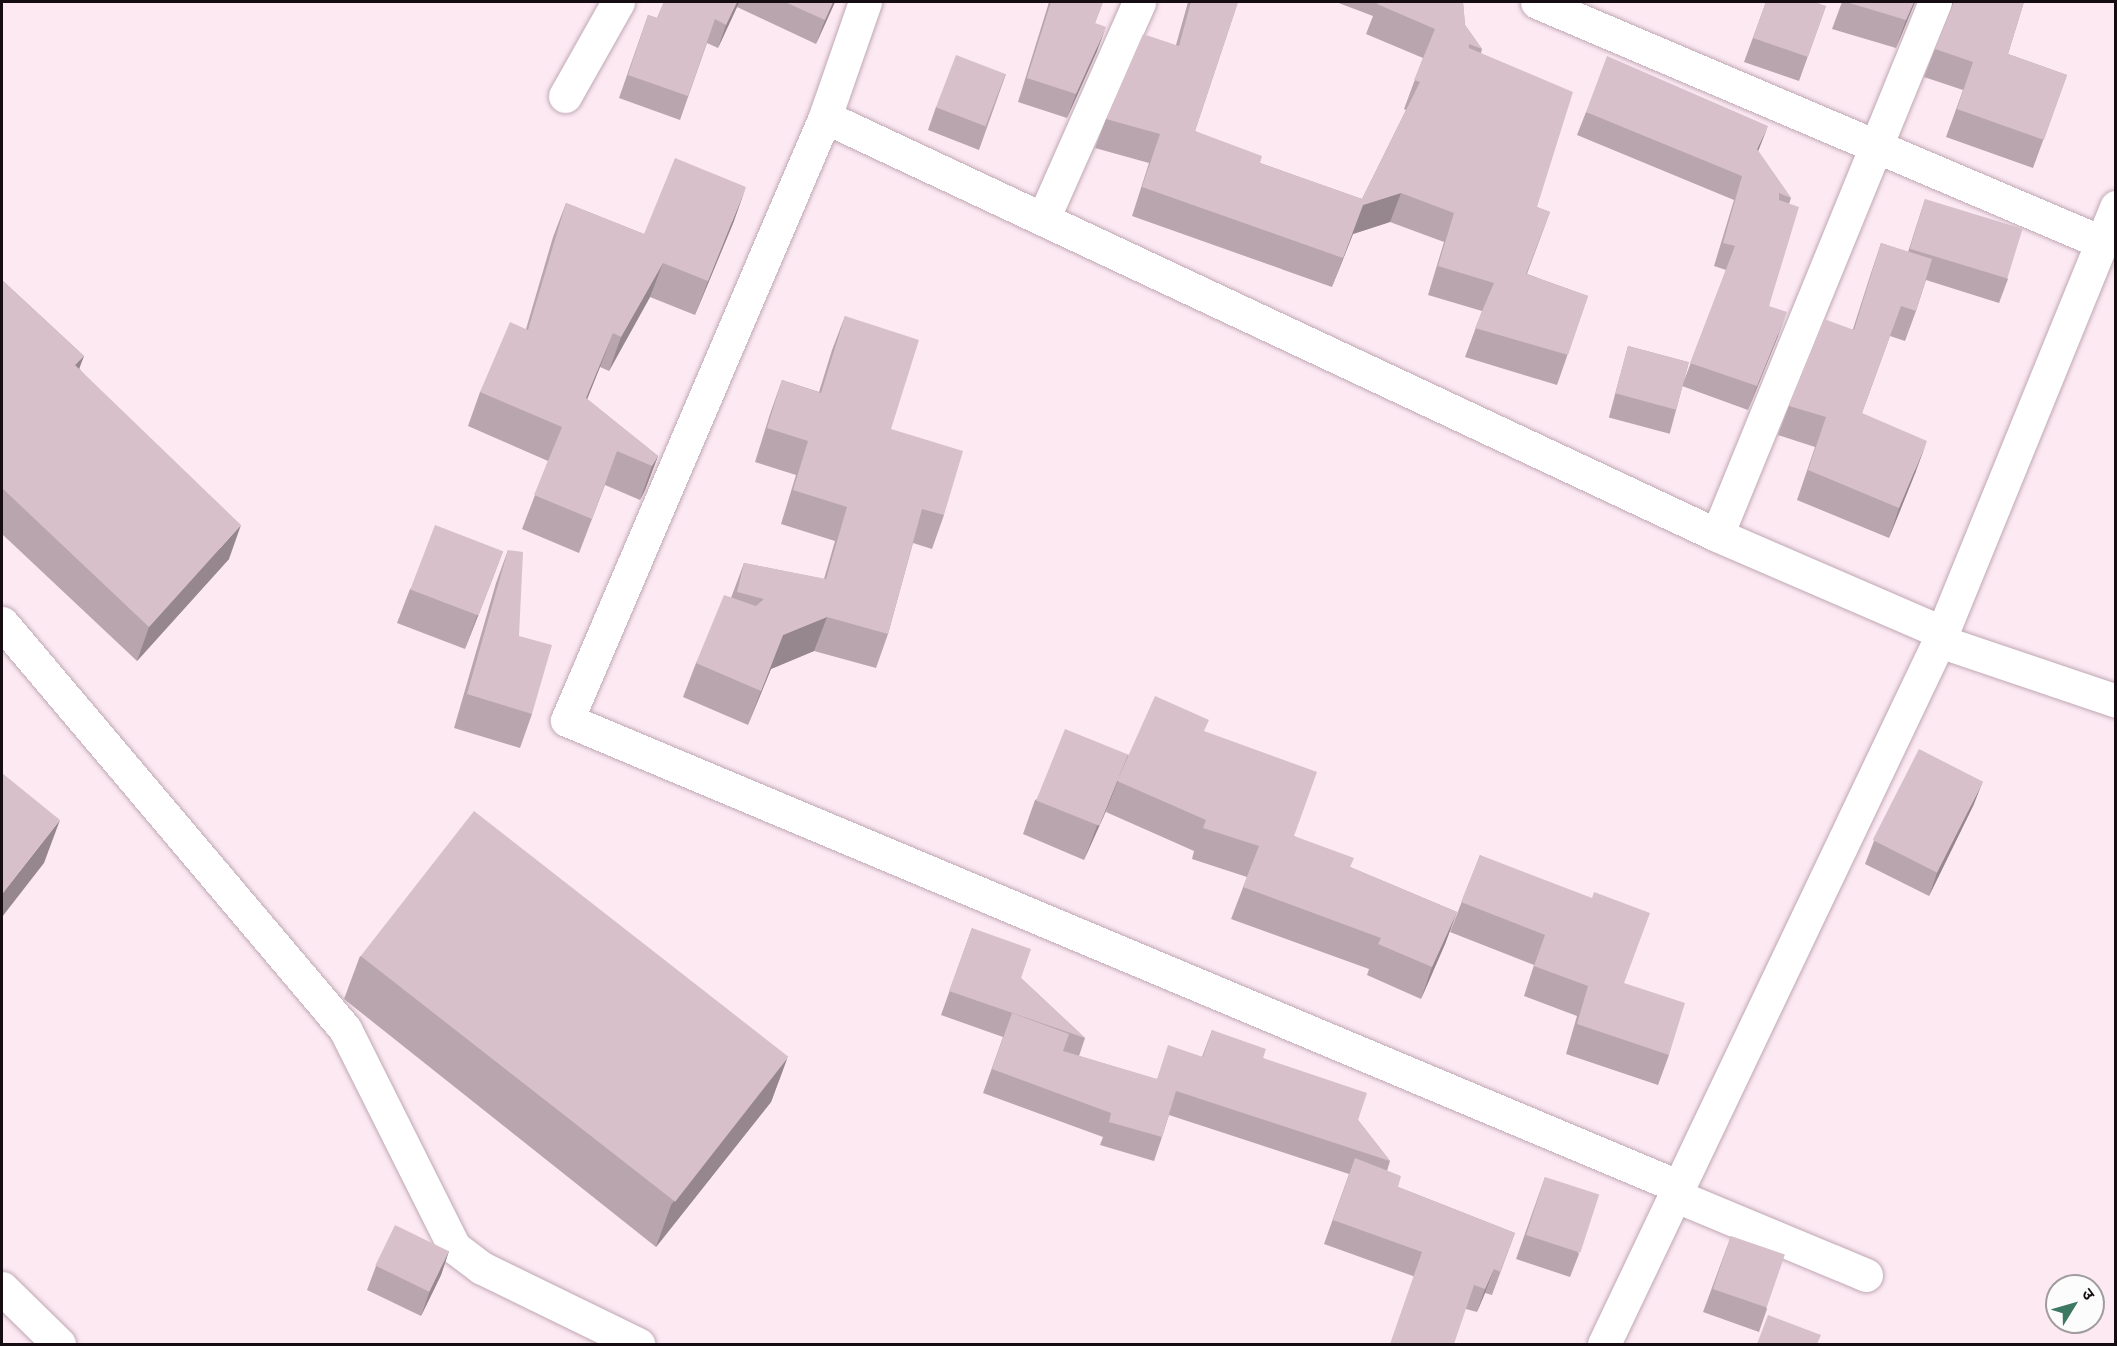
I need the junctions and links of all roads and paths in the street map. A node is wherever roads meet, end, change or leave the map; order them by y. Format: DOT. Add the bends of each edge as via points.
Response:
graph roads {
  1 [pos="618,2"];
  2 [pos="865,2"];
  3 [pos="1139,2"];
  4 [pos="1537,2"];
  5 [pos="1935,2"];
  6 [pos="565,96"];
  7 [pos="825,117"];
  8 [pos="1875,148"];
  9 [pos="2115,207"];
  10 [pos="1043,219"];
  11 [pos="2101,242"];
  12 [pos="1717,535"];
  13 [pos="2,623"];
  14 [pos="1941,637"];
  15 [pos="2115,701"];
  16 [pos="1676,1190"];
  17 [pos="1866,1275"];
  18 [pos="2,1288"];
  19 [pos="59,1344"];
  20 [pos="638,1344"];
  21 [pos="1604,1344"];
  1 -- 6 [label="street"];
  2 -- 7 [label="street"];
  3 -- 10 [label="street"];
  4 -- 8 [label="street"];
  5 -- 8 [label="street"];
  7 -- 10 [label="street"];
  7 -- 16 [label="street" via="567,720"];
  8 -- 11 [label="street"];
  8 -- 12 [label="street"];
  9 -- 11 [label="street"];
  10 -- 12 [label="street"];
  11 -- 14 [label="street"];
  12 -- 14 [label="street"];
  13 -- 20 [label="street" via="345,1029 454,1247 482,1268"];
  14 -- 15 [label="street"];
  14 -- 16 [label="street"];
  16 -- 17 [label="street"];
  16 -- 21 [label="street"];
  18 -- 19 [label="street"];
}
